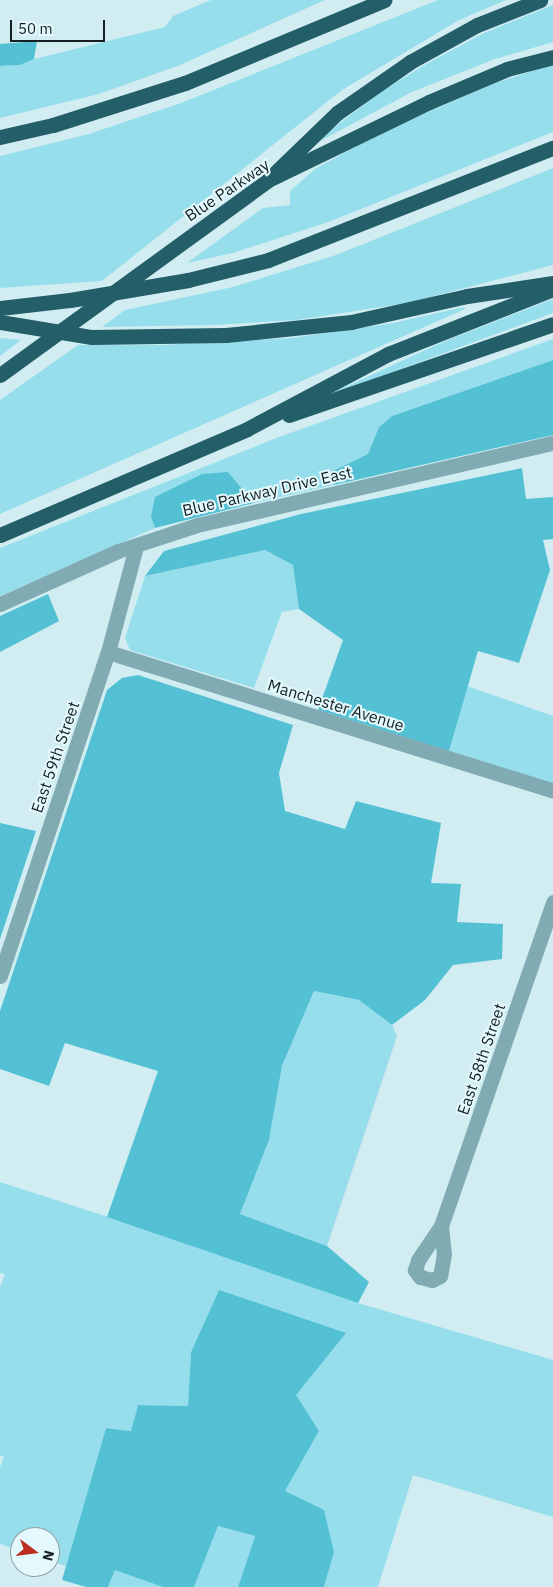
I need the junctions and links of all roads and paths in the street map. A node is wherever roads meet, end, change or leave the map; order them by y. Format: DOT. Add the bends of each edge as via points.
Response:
graph roads {
  1 [pos="384,0"];
  2 [pos="540,0"];
  3 [pos="553,56"];
  4 [pos="0,137"];
  5 [pos="553,148"];
  6 [pos="268,180"];
  7 [pos="553,283"];
  8 [pos="553,289"];
  9 [pos="0,308"];
  10 [pos="0,322"];
  11 [pos="553,324"];
  12 [pos="0,375"];
  13 [pos="247,429"];
  14 [pos="553,443"];
  15 [pos="0,535"];
  16 [pos="136,548"];
  17 [pos="0,604"];
  18 [pos="108,652"];
  19 [pos="553,791"];
  20 [pos="553,902"];
  21 [pos="0,976"];
  22 [pos="442,1226"];
  1 -- 4 [label="highway" via="185,82 53,125"];
  2 -- 6 [label="highway" via="478,25 410,62 337,113"];
  3 -- 6 [label="highway, Blue Parkway" via="507,69 429,102"];
  5 -- 9 [label="highway" via="268,260 188,280"];
  6 -- 12 [label="highway, Blue Parkway"];
  7 -- 10 [label="highway" via="467,296 351,322 226,335 92,338"];
  8 -- 13 [label="highway" via="388,354"];
  11 -- 13 [label="highway"];
  13 -- 15 [label="highway"];
  14 -- 16 [label="street, Blue Parkway Drive East" via="197,525 144,542"];
  16 -- 17 [label="street, Blue Parkway Drive East" via="101,558"];
  16 -- 18 [label="street, East 59th Street"];
  18 -- 19 [label="street, Manchester Avenue"];
  18 -- 21 [label="street, East 59th Street"];
  20 -- 22 [label="street, East 58th Street"];
}
